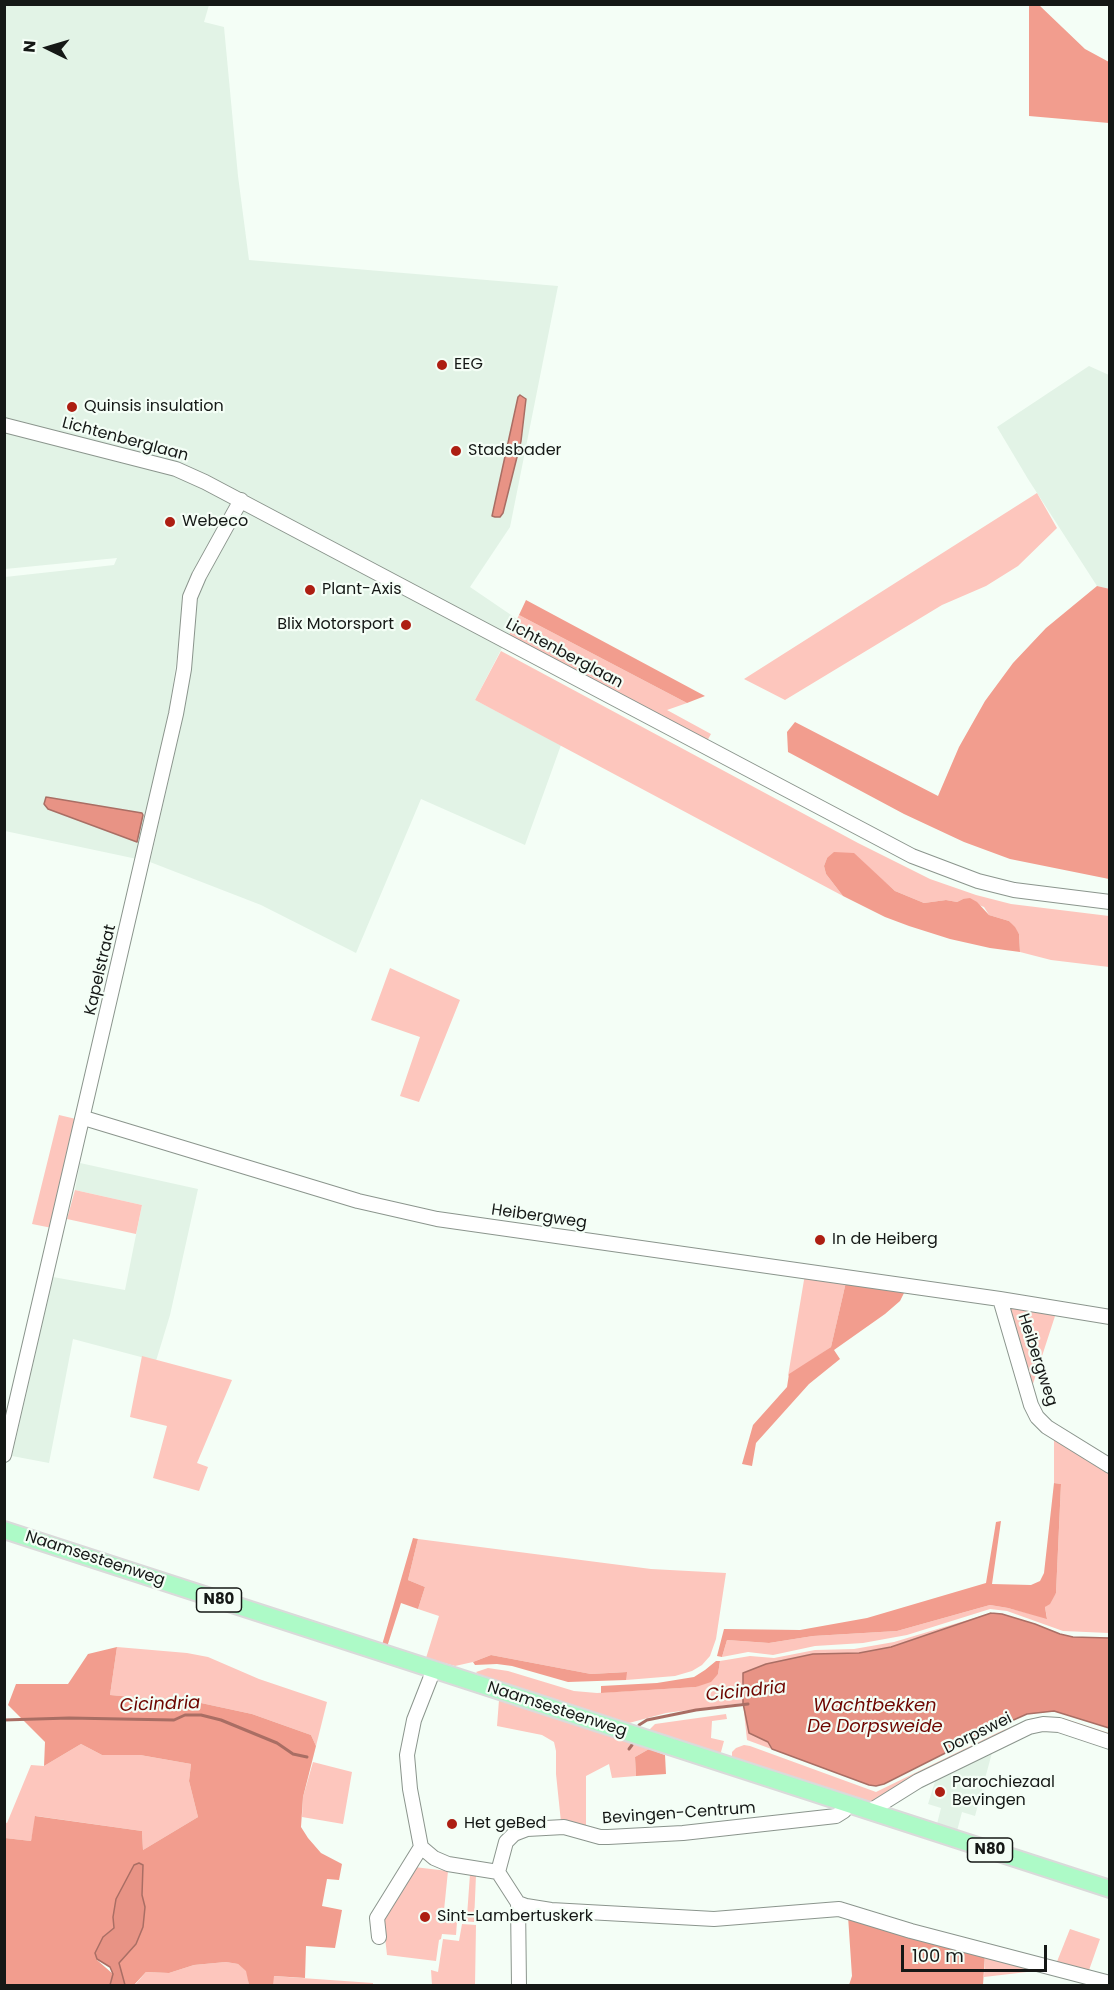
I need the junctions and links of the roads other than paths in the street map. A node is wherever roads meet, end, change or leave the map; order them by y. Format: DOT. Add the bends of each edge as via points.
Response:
graph roads {
  1 [pos="4,425"];
  2 [pos="241,500"];
  3 [pos="1110,902"];
  4 [pos="84,1118"];
  5 [pos="1000,1299"];
  6 [pos="1110,1317"];
  7 [pos="4,1455"];
  8 [pos="1110,1466"];
  9 [pos="4,1530"];
  10 [pos="434,1669"];
  11 [pos="1110,1742"];
  12 [pos="847,1804"];
  13 [pos="870,1811"];
  14 [pos="422,1847"];
  15 [pos="498,1872"];
  16 [pos="1110,1889"];
  17 [pos="518,1903"];
  18 [pos="379,1937"];
  19 [pos="1110,1983"];
  20 [pos="519,1986"];
  1 -- 2 [label="street, Lichtenberglaan" via="176,469"];
  2 -- 3 [label="street, Lichtenberglaan" via="912,856 1014,890"];
  2 -- 4 [label="street, Kapelstraat" via="190,597 176,714"];
  4 -- 5 [label="street, Heibergweg" via="358,1201 427,1217"];
  4 -- 7 [label="street, Kapelstraat"];
  5 -- 6 [label="street, Heibergweg"];
  5 -- 8 [label="street, Heibergweg" via="1037,1417"];
  9 -- 10 [label="main road, Naamsesteenweg / N80"];
  10 -- 12 [label="main road, Naamsesteenweg / N80"];
  10 -- 14 [label="street" via="414,1720 407,1755"];
  11 -- 13 [label="street, Dorpswei" via="1059,1725 1029,1727 918,1781"];
  12 -- 13 [label="main road, Naamsesteenweg / N80"];
  12 -- 15 [label="street, Bevingen-Centrum" via="836,1816 683,1833 600,1837 564,1827 527,1829 506,1842"];
  13 -- 16 [label="main road, Naamsesteenweg / N80"];
  14 -- 15 [label="street" via="448,1864"];
  14 -- 18 [label="street" via="371,1924"];
  15 -- 17 [label="street"];
  17 -- 19 [label="street" via="551,1910 714,1919 831,1909"];
  17 -- 20 [label="street"];
}
